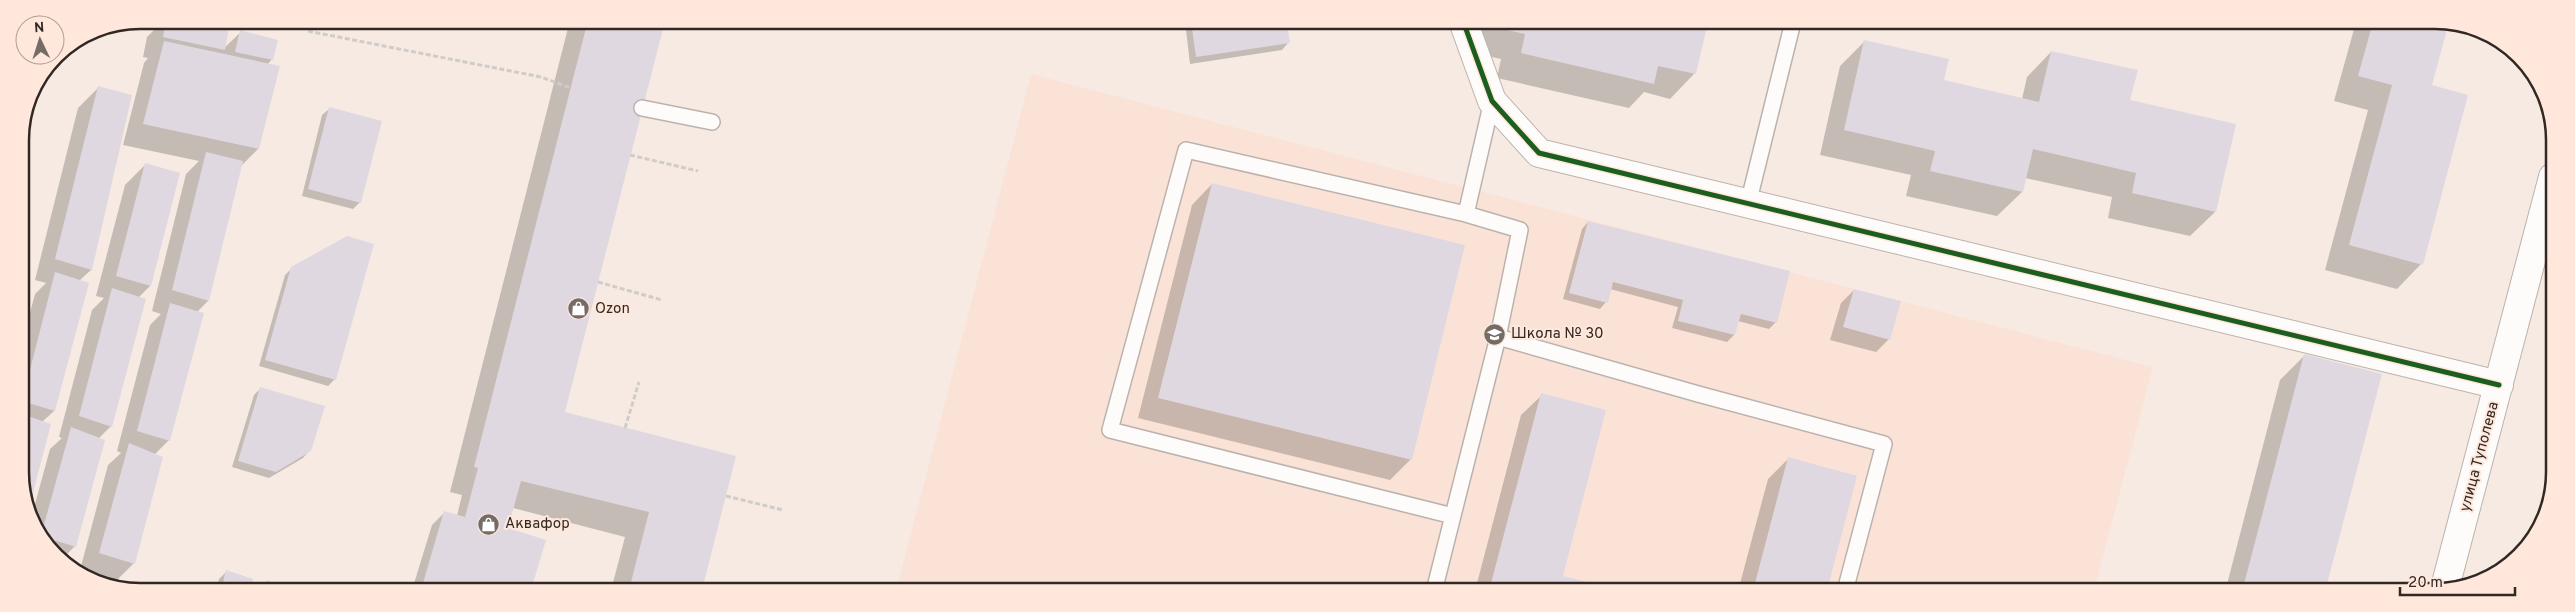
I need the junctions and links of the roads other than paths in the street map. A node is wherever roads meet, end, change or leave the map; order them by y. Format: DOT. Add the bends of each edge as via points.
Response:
graph roads {
  1 [pos="1466,29"];
  2 [pos="1790,29"];
  3 [pos="1492,101"];
  4 [pos="642,108"];
  5 [pos="712,122"];
  6 [pos="1748,204"];
  7 [pos="2546,204"];
  8 [pos="1466,214"];
  9 [pos="1498,337"];
  10 [pos="2499,385"];
  11 [pos="1453,516"];
  12 [pos="2447,582"];
  13 [pos="1436,583"];
  14 [pos="1847,583"];
  1 -- 3 [label="street"];
  2 -- 6 [label="lane"];
  3 -- 6 [label="street" via="1539,153"];
  3 -- 8 [label="lane"];
  4 -- 5 [label="lane"];
  6 -- 10 [label="street"];
  7 -- 10 [label="street, улица Туполева"];
  8 -- 9 [label="lane" via="1520,230"];
  8 -- 11 [label="lane" via="1186,150 1110,430"];
  9 -- 11 [label="lane"];
  9 -- 14 [label="lane" via="1884,444"];
  10 -- 12 [label="street, улица Туполева"];
  11 -- 13 [label="lane"];
}
